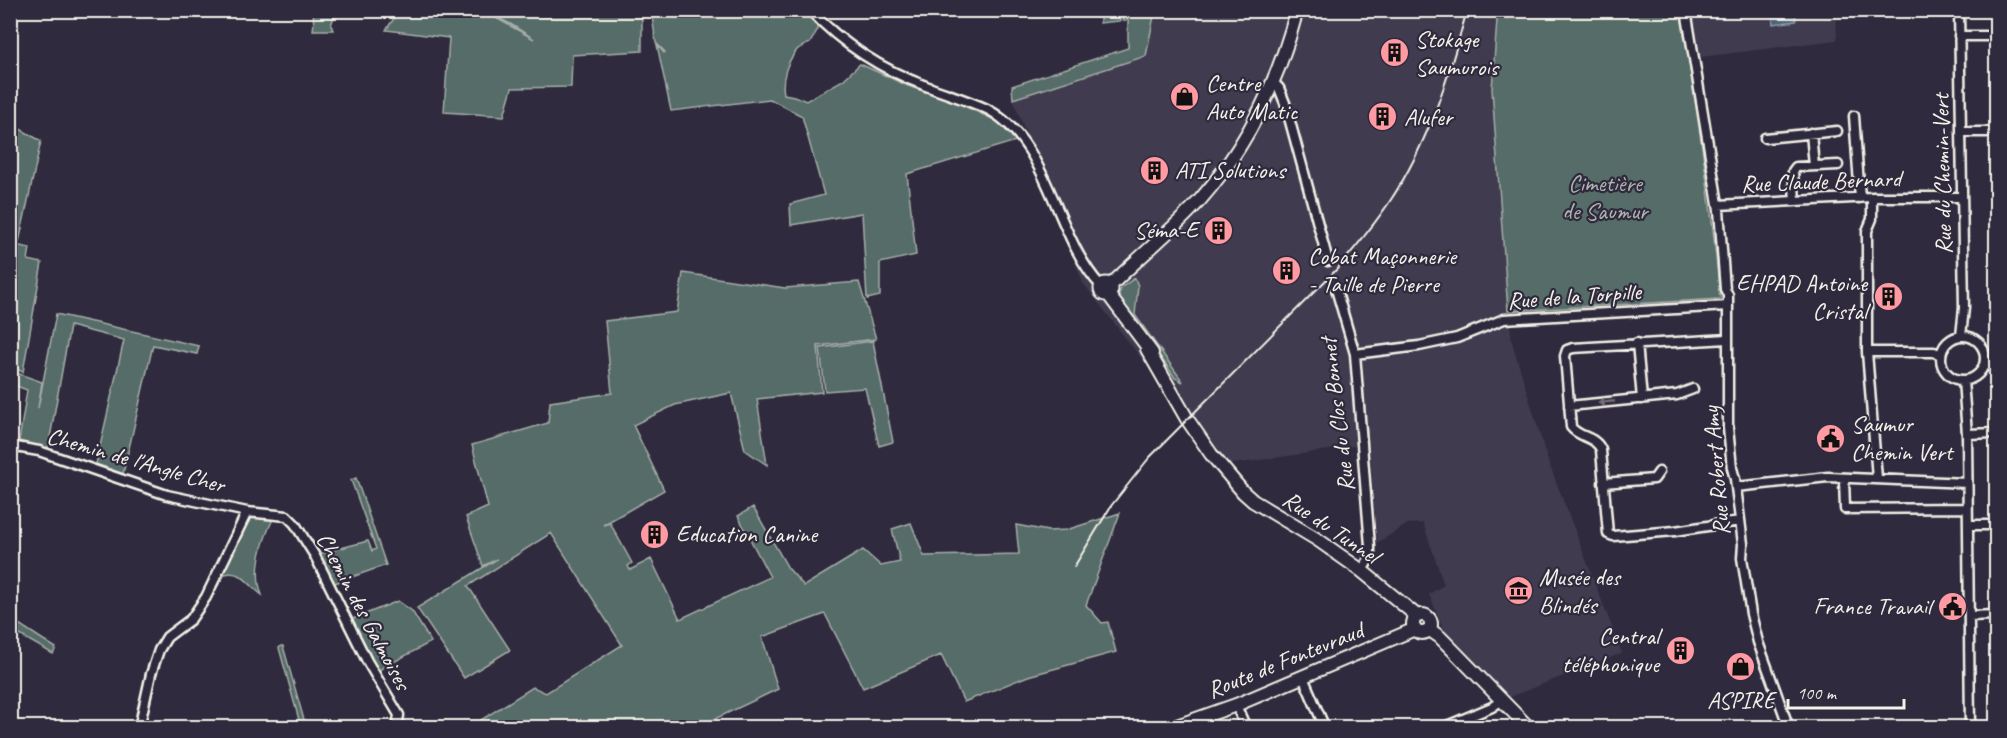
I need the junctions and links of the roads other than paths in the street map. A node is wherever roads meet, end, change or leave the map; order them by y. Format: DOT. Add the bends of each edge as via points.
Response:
graph roads {
  1 [pos="810,10"];
  2 [pos="1297,10"];
  3 [pos="1686,10"];
  4 [pos="1959,10"];
  5 [pos="1959,36"];
  6 [pos="1996,36"];
  7 [pos="1274,83"];
  8 [pos="1854,116"];
  9 [pos="1837,131"];
  10 [pos="1960,132"];
  11 [pos="1996,132"];
  12 [pos="1811,133"];
  13 [pos="1765,138"];
  14 [pos="1838,165"];
  15 [pos="1814,166"];
  16 [pos="1872,197"];
  17 [pos="1961,197"];
  18 [pos="1860,198"];
  19 [pos="1795,201"];
  20 [pos="1718,205"];
  21 [pos="1328,261"];
  22 [pos="1107,288"];
  23 [pos="1336,289"];
  24 [pos="1728,306"];
  25 [pos="1961,336"];
  26 [pos="1728,339"];
  27 [pos="1637,343"];
  28 [pos="1867,352"];
  29 [pos="1354,354"];
  30 [pos="1941,355"];
  31 [pos="1985,363"];
  32 [pos="1996,370"];
  33 [pos="1963,380"];
  34 [pos="1693,389"];
  35 [pos="1642,399"];
  36 [pos="1569,405"];
  37 [pos="1996,433"];
  38 [pos="1967,434"];
  39 [pos="10,446"];
  40 [pos="1659,472"];
  41 [pos="1844,478"];
  42 [pos="1877,478"];
  43 [pos="1603,483"];
  44 [pos="1967,483"];
  45 [pos="1736,487"];
  46 [pos="1967,508"];
  47 [pos="248,512"];
  48 [pos="287,516"];
  49 [pos="1740,521"];
  50 [pos="1968,525"];
  51 [pos="1996,525"];
  52 [pos="1362,571"];
  53 [pos="1996,615"];
  54 [pos="1417,616"];
  55 [pos="1969,616"];
  56 [pos="1414,629"];
  57 [pos="1430,630"];
  58 [pos="1303,677"];
  59 [pos="1502,700"];
  60 [pos="1236,705"];
  61 [pos="139,728"];
  62 [pos="397,728"];
  63 [pos="1171,728"];
  64 [pos="1246,728"];
  65 [pos="1325,728"];
  66 [pos="1442,728"];
  67 [pos="1529,728"];
  68 [pos="1789,728"];
  69 [pos="1970,728"];
  1 -- 22 [label="street" via="839,37 893,73 999,114 1009,123 1043,176 1079,257 1092,276"];
  2 -- 7 [label="street"];
  3 -- 20 [label="street, Rue Robert Amy"];
  4 -- 5 [label="street, Rue du Chemin-Vert"];
  5 -- 6 [label="street"];
  5 -- 10 [label="street, Rue du Chemin-Vert"];
  7 -- 21 [label="street" via="1285,103"];
  7 -- 22 [label="street" via="1237,150 1200,199"];
  8 -- 18 [label="street"];
  9 -- 12 [label="street"];
  10 -- 11 [label="street"];
  10 -- 17 [label="street, Rue du Chemin-Vert"];
  12 -- 13 [label="street"];
  12 -- 15 [label="street"];
  14 -- 15 [label="street"];
  15 -- 19 [label="street" via="1793,171"];
  16 -- 17 [label="street, Rue Claude Bernard"];
  16 -- 18 [label="street, Rue Claude Bernard"];
  16 -- 28 [label="street" via="1872,219 1867,231"];
  17 -- 25 [label="street, Rue du Chemin-Vert"];
  18 -- 19 [label="street, Rue Claude Bernard"];
  19 -- 20 [label="street, Rue Claude Bernard"];
  20 -- 24 [label="street, Rue Robert Amy"];
  22 -- 52 [label="street, Rue du Tunnel" via="1187,419 1243,492"];
  23 -- 29 [label="street, Rue du Clos Bonnet"];
  24 -- 26 [label="street, Rue Robert Amy"];
  24 -- 29 [label="street, Rue de la Torpille" via="1504,319 1457,338"];
  25 -- 30 [label="street" via="1948,342"];
  25 -- 31 [label="street" via="1980,343"];
  26 -- 27 [label="street"];
  26 -- 45 [label="street, Rue Robert Amy" via="1728,428"];
  27 -- 35 [label="street"];
  27 -- 36 [label="street" via="1567,351"];
  28 -- 30 [label="street"];
  28 -- 42 [label="street"];
  29 -- 52 [label="street, Rue du Clos Bonnet" via="1370,546 1370,557"];
  30 -- 33 [label="street" via="1949,375"];
  31 -- 32 [label="street"];
  31 -- 33 [label="street" via="1977,375"];
  33 -- 38 [label="street"];
  34 -- 35 [label="street"];
  35 -- 36 [label="street, one-way"];
  36 -- 43 [label="street" via="1573,430 1599,445"];
  37 -- 38 [label="street"];
  38 -- 44 [label="street"];
  39 -- 47 [label="street, Chemin de l'Angle Cher" via="39,451 166,495"];
  40 -- 43 [label="street" via="1654,479"];
  41 -- 42 [label="street"];
  41 -- 45 [label="street"];
  41 -- 46 [label="street" via="1845,509"];
  42 -- 44 [label="street"];
  43 -- 49 [label="street" via="1606,529 1613,536"];
  44 -- 46 [label="street"];
  45 -- 49 [label="street, Rue Robert Amy"];
  46 -- 50 [label="street"];
  47 -- 48 [label="street, Chemin de l'Angle Cher"];
  47 -- 61 [label="street" via="206,597 191,619 167,637 159,650"];
  48 -- 62 [label="street, Chemin des Galmoises" via="315,556 367,661 399,715"];
  49 -- 68 [label="street, Rue Robert Amy" via="1751,614"];
  50 -- 51 [label="street"];
  50 -- 55 [label="street"];
  52 -- 54 [label="street, Rue du Tunnel"];
  53 -- 55 [label="street"];
  54 -- 56 [label="street"];
  54 -- 57 [label="street" via="1429,618"];
  55 -- 69 [label="street"];
  56 -- 57 [label="street" via="1422,634"];
  56 -- 58 [label="street, Route de Fontevraud"];
  57 -- 59 [label="street"];
  58 -- 60 [label="street, Route de Fontevraud"];
  58 -- 65 [label="street"];
  59 -- 66 [label="street"];
  59 -- 67 [label="street"];
  60 -- 63 [label="street, Route de Fontevraud"];
  60 -- 64 [label="street"];
}
